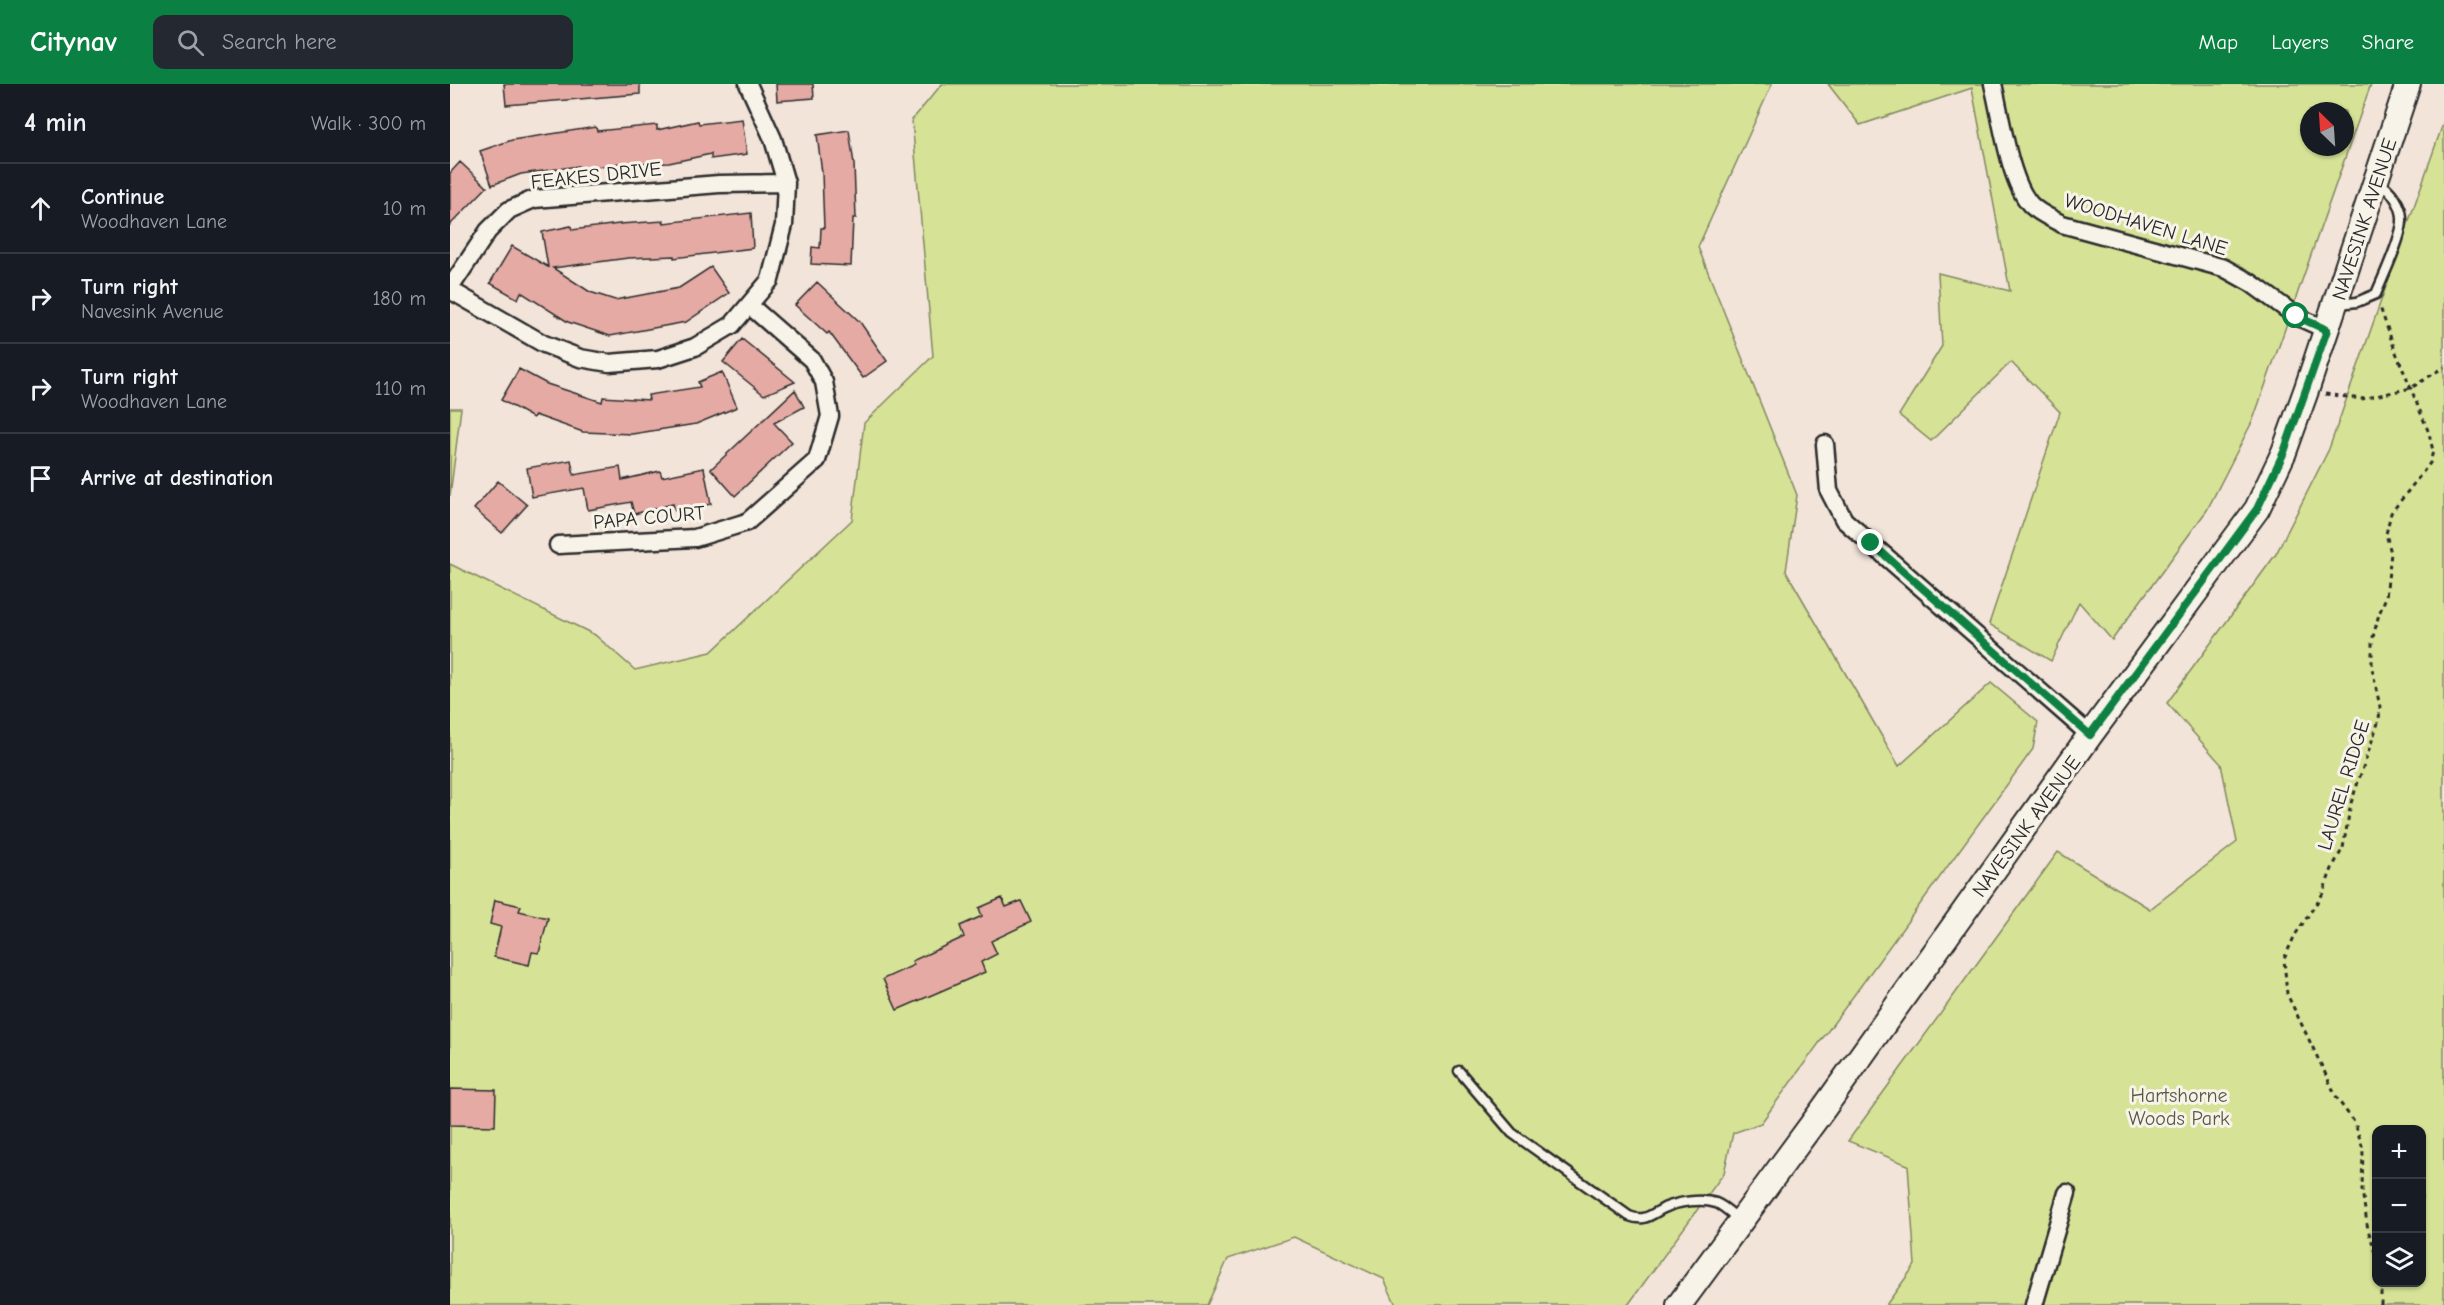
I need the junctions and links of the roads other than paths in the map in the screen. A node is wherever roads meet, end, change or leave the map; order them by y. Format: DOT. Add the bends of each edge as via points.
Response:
graph roads {
  1 [pos="748,84"];
  2 [pos="1993,84"];
  3 [pos="2408,84"];
  4 [pos="2376,181"];
  5 [pos="786,183"];
  6 [pos="450,289"];
  7 [pos="2336,304"];
  8 [pos="749,305"];
  9 [pos="2327,330"];
  10 [pos="1825,444"];
  11 [pos="558,545"];
  12 [pos="2090,735"];
  13 [pos="1459,1071"];
  14 [pos="2067,1193"];
  15 [pos="1740,1221"];
  16 [pos="1678,1305"];
  17 [pos="2034,1305"];
  1 -- 5 [label="street"];
  2 -- 9 [label="street, WOODHAVEN LANE" via="2014,172 2027,199 2038,210 2062,224 2224,268 2296,316"];
  3 -- 4 [label="main road, NAVESINK AVENUE"];
  4 -- 7 [label="main road, NAVESINK AVENUE"];
  4 -- 7 [label="lane" via="2388,187 2403,221 2376,294 2357,302"];
  5 -- 6 [label="street, FEAKES DRIVE" via="719,184 534,199 509,210 488,231"];
  5 -- 8 [label="street" via="784,225 770,280"];
  6 -- 8 [label="street" via="544,344 580,358 609,363 658,359 695,347 732,324"];
  7 -- 9 [label="main road, NAVESINK AVENUE"];
  8 -- 11 [label="street, PAPA COURT" via="813,360 824,382 830,416 817,460 747,522 695,538"];
  9 -- 12 [label="main road, NAVESINK AVENUE" via="2284,452 2257,509"];
  10 -- 12 [label="street" via="1829,491 1844,520"];
  12 -- 15 [label="main road, NAVESINK AVENUE"];
  13 -- 15 [label="lane" via="1512,1133 1629,1216 1640,1220 1663,1209 1696,1202 1715,1203"];
  14 -- 17 [label="street"];
  15 -- 16 [label="main road, NAVESINK AVENUE"];
}
